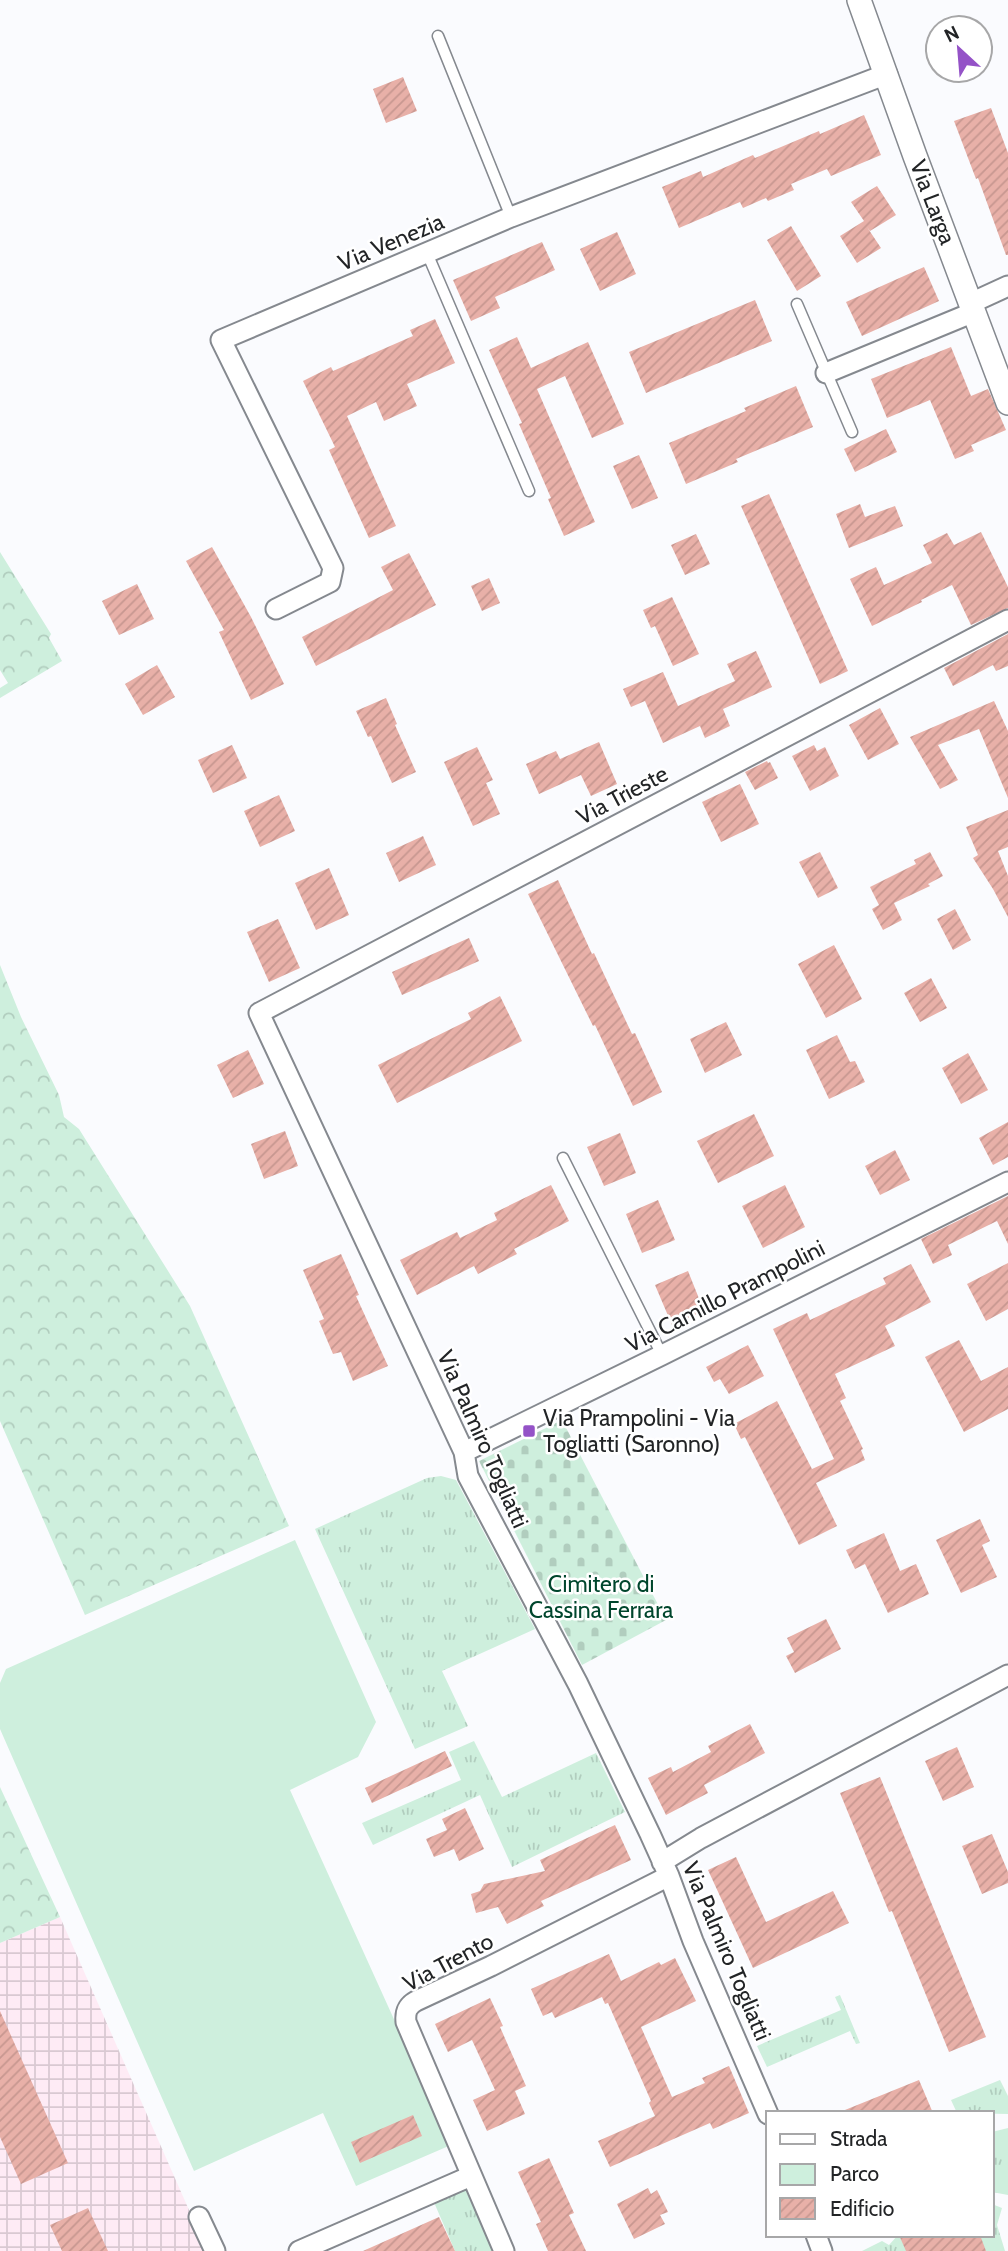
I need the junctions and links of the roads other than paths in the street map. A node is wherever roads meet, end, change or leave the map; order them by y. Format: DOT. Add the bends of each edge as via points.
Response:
graph roads {
  1 [pos="859,0"];
  2 [pos="438,36"];
  3 [pos="887,74"];
  4 [pos="511,217"];
  5 [pos="427,253"];
  6 [pos="1008,286"];
  7 [pos="797,304"];
  8 [pos="973,308"];
  9 [pos="826,373"];
  10 [pos="1008,403"];
  11 [pos="852,432"];
  12 [pos="529,491"];
  13 [pos="276,608"];
  14 [pos="1008,620"];
  15 [pos="259,1013"];
  16 [pos="564,1158"];
  17 [pos="1008,1182"];
  18 [pos="662,1355"];
  19 [pos="464,1452"];
  20 [pos="1008,1675"];
  21 [pos="666,1869"];
  22 [pos="767,2111"];
  23 [pos="471,2176"];
  24 [pos="199,2217"];
  25 [pos="215,2251"];
  26 [pos="299,2251"];
  27 [pos="505,2251"];
  1 -- 3 [label="street, Via Larga"];
  2 -- 4 [label="lane"];
  3 -- 4 [label="street, Via Venezia"];
  3 -- 8 [label="street, Via Larga"];
  4 -- 5 [label="street, Via Venezia"];
  5 -- 12 [label="lane"];
  5 -- 13 [label="street, Via Venezia" via="221,340 333,568 330,582"];
  6 -- 8 [label="street"];
  7 -- 9 [label="lane"];
  8 -- 9 [label="street"];
  8 -- 10 [label="street, Via Larga"];
  9 -- 11 [label="lane"];
  14 -- 15 [label="street, Via Trieste"];
  15 -- 19 [label="street, Via Palmiro Togliatti"];
  16 -- 18 [label="lane"];
  17 -- 18 [label="street, Via Camillo Prampolini"];
  18 -- 19 [label="street, Via Camillo Prampolini"];
  19 -- 21 [label="street, Via Palmiro Togliatti" via="468,1476 578,1684"];
  20 -- 21 [label="street, Via Trento" via="701,1838"];
  21 -- 22 [label="street, Via Palmiro Togliatti"];
  21 -- 23 [label="street, Via Trento" via="408,2008 406,2022"];
  23 -- 26 [label="street"];
  23 -- 27 [label="street, Via Trento"];
  24 -- 25 [label="street"];
}
